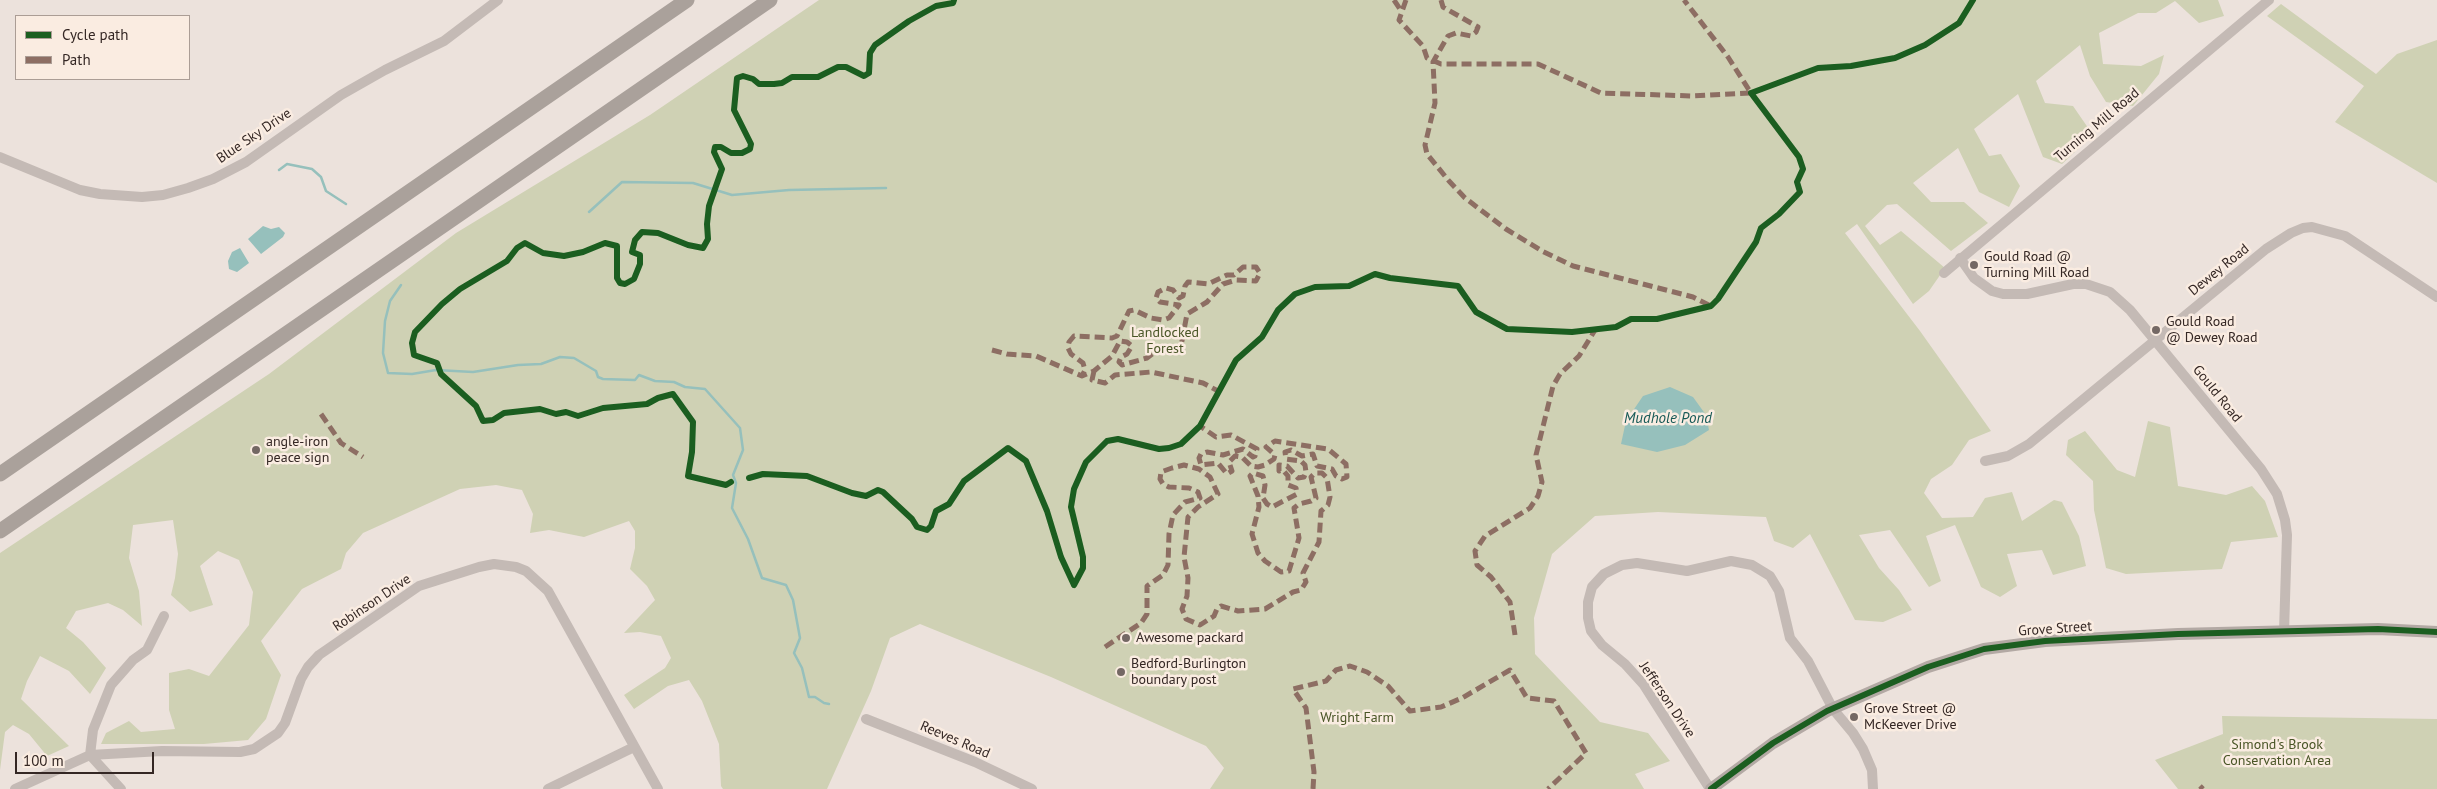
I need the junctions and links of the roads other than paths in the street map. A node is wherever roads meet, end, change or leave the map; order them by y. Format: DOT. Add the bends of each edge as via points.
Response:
graph roads {
  1 [pos="498,0"];
  2 [pos="686,0"];
  3 [pos="770,0"];
  4 [pos="2269,0"];
  5 [pos="0,157"];
  6 [pos="1960,258"];
  7 [pos="1944,273"];
  8 [pos="2437,297"];
  9 [pos="2156,341"];
  10 [pos="1985,461"];
  11 [pos="4,470"];
  12 [pos="0,531"];
  13 [pos="164,616"];
  14 [pos="2284,632"];
  15 [pos="2437,632"];
  16 [pos="1833,709"];
  17 [pos="866,719"];
  18 [pos="634,747"];
  19 [pos="90,755"];
  20 [pos="15,789"];
  21 [pos="121,789"];
  22 [pos="548,789"];
  23 [pos="658,789"];
  24 [pos="1032,789"];
  25 [pos="1710,789"];
  26 [pos="1873,789"];
  1 -- 5 [label="street, Blue Sky Drive" via="444,41 341,95 246,162 188,188 142,197 100,194 80,190"];
  2 -- 11 [label="highway"];
  3 -- 12 [label="highway"];
  4 -- 6 [label="street, Turning Mill Road"];
  6 -- 7 [label="street, Turning Mill Road"];
  6 -- 9 [label="street, Gould Road" via="1974,278 1992,291 2003,294 2027,294 2073,284 2086,284 2110,292"];
  8 -- 9 [label="street, Dewey Road" via="2344,236 2317,228 2303,228 2266,249"];
  9 -- 10 [label="street, Dewey Road" via="2029,444 2008,456"];
  9 -- 14 [label="street, Gould Road" via="2261,469 2276,494 2287,535"];
  13 -- 19 [label="street" via="147,650 116,680 104,697 93,730"];
  14 -- 15 [label="main road, Grove Street" via="2378,629"];
  14 -- 16 [label="main road, Grove Street" via="2045,641 1999,647 1928,667"];
  16 -- 25 [label="main road, Grove Street" via="1773,743"];
  16 -- 25 [label="street, Jefferson Drive" via="1808,661 1790,638 1779,591 1770,576 1752,565 1731,561 1687,571 1637,563 1622,565 1604,574 1592,587 1588,602 1591,631 1644,686"];
  16 -- 26 [label="street, Jefferson Drive" via="1863,749 1872,770"];
  17 -- 24 [label="street, Reeves Road" via="975,762"];
  18 -- 19 [label="street, Robinson Drive" via="548,591 526,571 494,564 419,586 319,655 302,679 286,723 278,733 254,749"];
  18 -- 22 [label="street"];
  18 -- 23 [label="street, Robinson Drive"];
  19 -- 20 [label="street"];
  19 -- 21 [label="street"];
}
